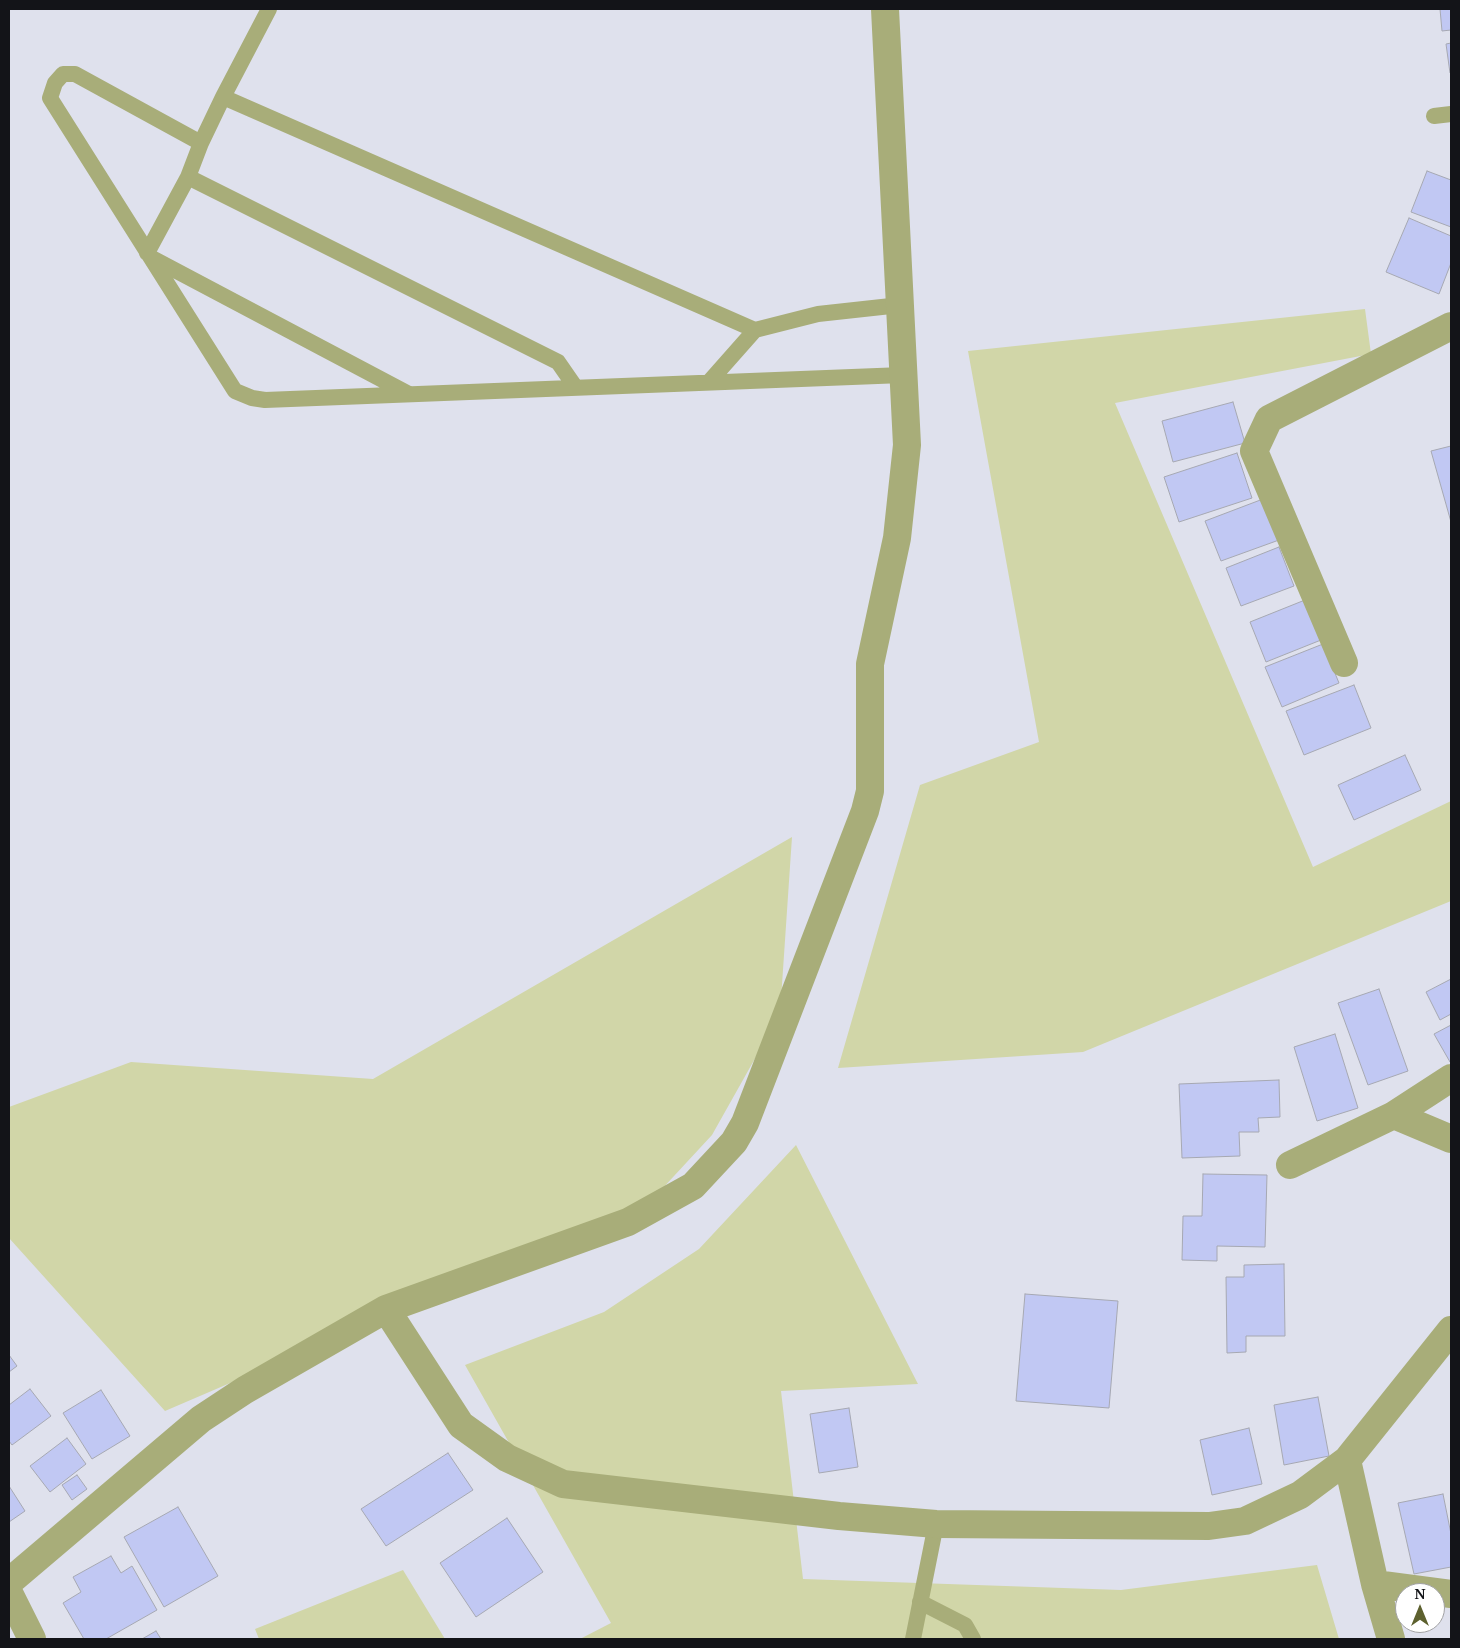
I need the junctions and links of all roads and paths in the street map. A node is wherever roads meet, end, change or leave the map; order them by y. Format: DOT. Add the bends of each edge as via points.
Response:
graph roads {
  1 [pos="269,9"];
  2 [pos="885,9"];
  3 [pos="223,97"];
  4 [pos="1451,114"];
  5 [pos="1434,116"];
  6 [pos="201,143"];
  7 [pos="188,177"];
  8 [pos="149,255"];
  9 [pos="900,305"];
  10 [pos="1451,326"];
  11 [pos="755,330"];
  12 [pos="903,374"];
  13 [pos="709,382"];
  14 [pos="576,388"];
  15 [pos="411,395"];
  16 [pos="1344,663"];
  17 [pos="1451,1078"];
  18 [pos="1394,1115"];
  19 [pos="1451,1139"];
  20 [pos="1290,1165"];
  21 [pos="386,1309"];
  22 [pos="1451,1330"];
  23 [pos="1347,1460"];
  24 [pos="936,1524"];
  25 [pos="9,1582"];
  26 [pos="1375,1584"];
  27 [pos="9,1593"];
  28 [pos="1451,1594"];
  29 [pos="920,1602"];
  30 [pos="32,1639"];
  31 [pos="913,1639"];
  32 [pos="973,1639"];
  33 [pos="1391,1639"];
  1 -- 3 [label="lane"];
  2 -- 9 [label="street"];
  3 -- 6 [label="lane"];
  3 -- 11 [label="lane"];
  4 -- 5 [label="lane"];
  6 -- 7 [label="lane"];
  6 -- 8 [label="lane" via="74,74 63,74 55,84 50,98"];
  7 -- 8 [label="lane"];
  7 -- 14 [label="lane" via="558,362"];
  8 -- 15 [label="lane"];
  8 -- 15 [label="lane" via="235,392 265,400"];
  9 -- 11 [label="lane" via="818,314"];
  9 -- 12 [label="street"];
  10 -- 16 [label="street" via="1269,419 1254,451"];
  11 -- 13 [label="lane"];
  12 -- 13 [label="lane"];
  12 -- 21 [label="street" via="907,445 897,538 870,664 870,791 745,1122 734,1142 693,1186 628,1222"];
  13 -- 14 [label="lane"];
  14 -- 15 [label="lane"];
  17 -- 18 [label="street"];
  18 -- 19 [label="street"];
  18 -- 20 [label="street"];
  21 -- 24 [label="street" via="461,1426 507,1458 563,1484"];
  21 -- 25 [label="street" via="201,1419"];
  22 -- 23 [label="street"];
  23 -- 24 [label="street" via="1300,1495 1245,1521 1209,1526"];
  23 -- 26 [label="street"];
  24 -- 29 [label="lane"];
  26 -- 28 [label="street"];
  26 -- 33 [label="street"];
  27 -- 30 [label="street"];
  29 -- 31 [label="lane"];
  29 -- 32 [label="lane" via="965,1625"];
}
